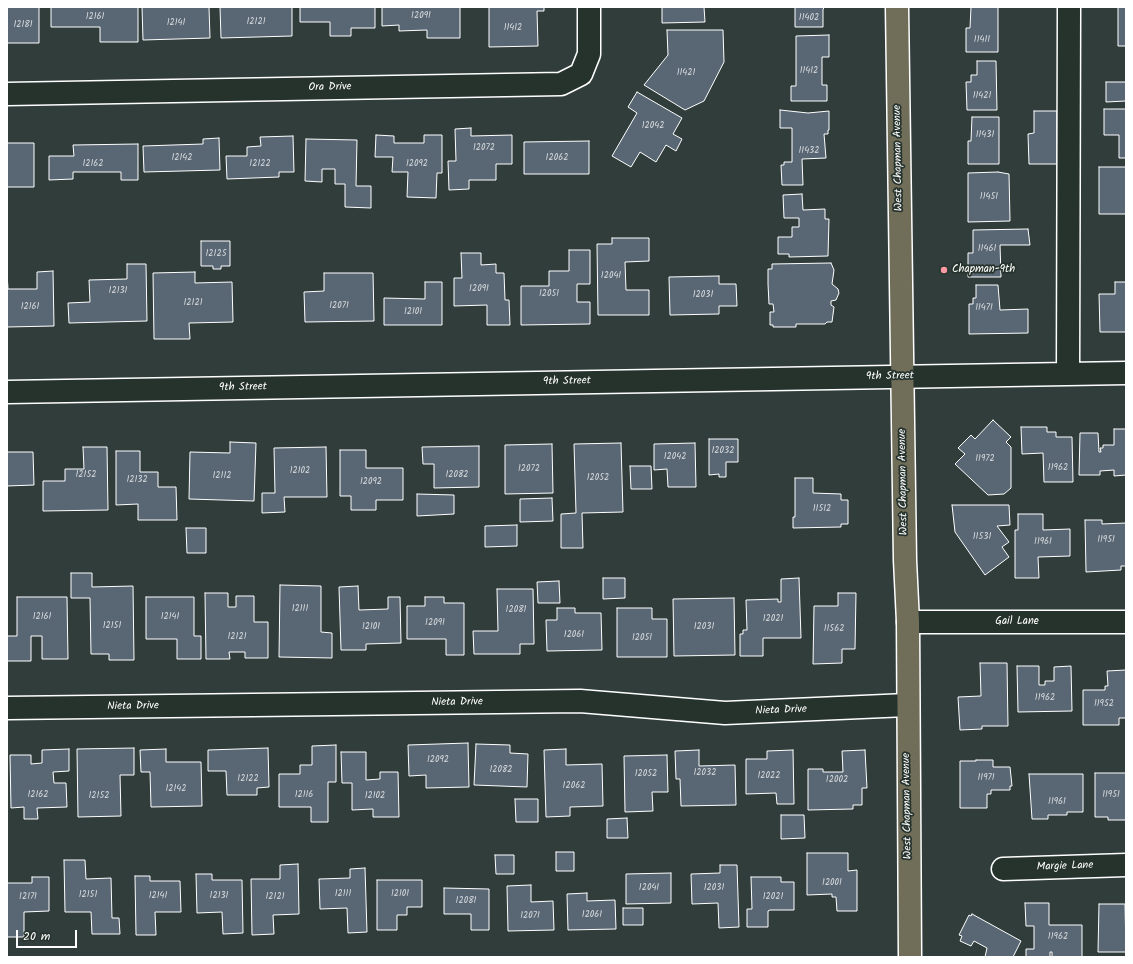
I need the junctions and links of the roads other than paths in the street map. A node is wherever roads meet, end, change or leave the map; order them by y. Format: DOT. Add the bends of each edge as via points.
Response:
graph roads {
  1 [pos="589,7"];
  2 [pos="897,7"];
  3 [pos="1069,7"];
  4 [pos="7,94"];
  5 [pos="1126,373"];
  6 [pos="1068,374"];
  7 [pos="902,377"];
  8 [pos="7,392"];
  9 [pos="908,622"];
  10 [pos="1126,622"];
  11 [pos="907,705"];
  12 [pos="7,708"];
  13 [pos="1126,865"];
  14 [pos="1003,869"];
  15 [pos="910,957"];
  1 -- 4 [label="street, Ora Drive" via="589,54 581,74 561,84"];
  2 -- 7 [label="main road, West Chapman Avenue"];
  3 -- 6 [label="street"];
  5 -- 6 [label="street, 9th Street"];
  6 -- 7 [label="street, 9th Street"];
  7 -- 8 [label="street, 9th Street"];
  7 -- 9 [label="main road, West Chapman Avenue"];
  9 -- 10 [label="street, Gail Lane"];
  9 -- 11 [label="main road, West Chapman Avenue"];
  11 -- 12 [label="street, Nieta Drive" via="725,713 580,701"];
  11 -- 15 [label="main road, West Chapman Avenue"];
  13 -- 14 [label="street, Margie Lane"];
}
